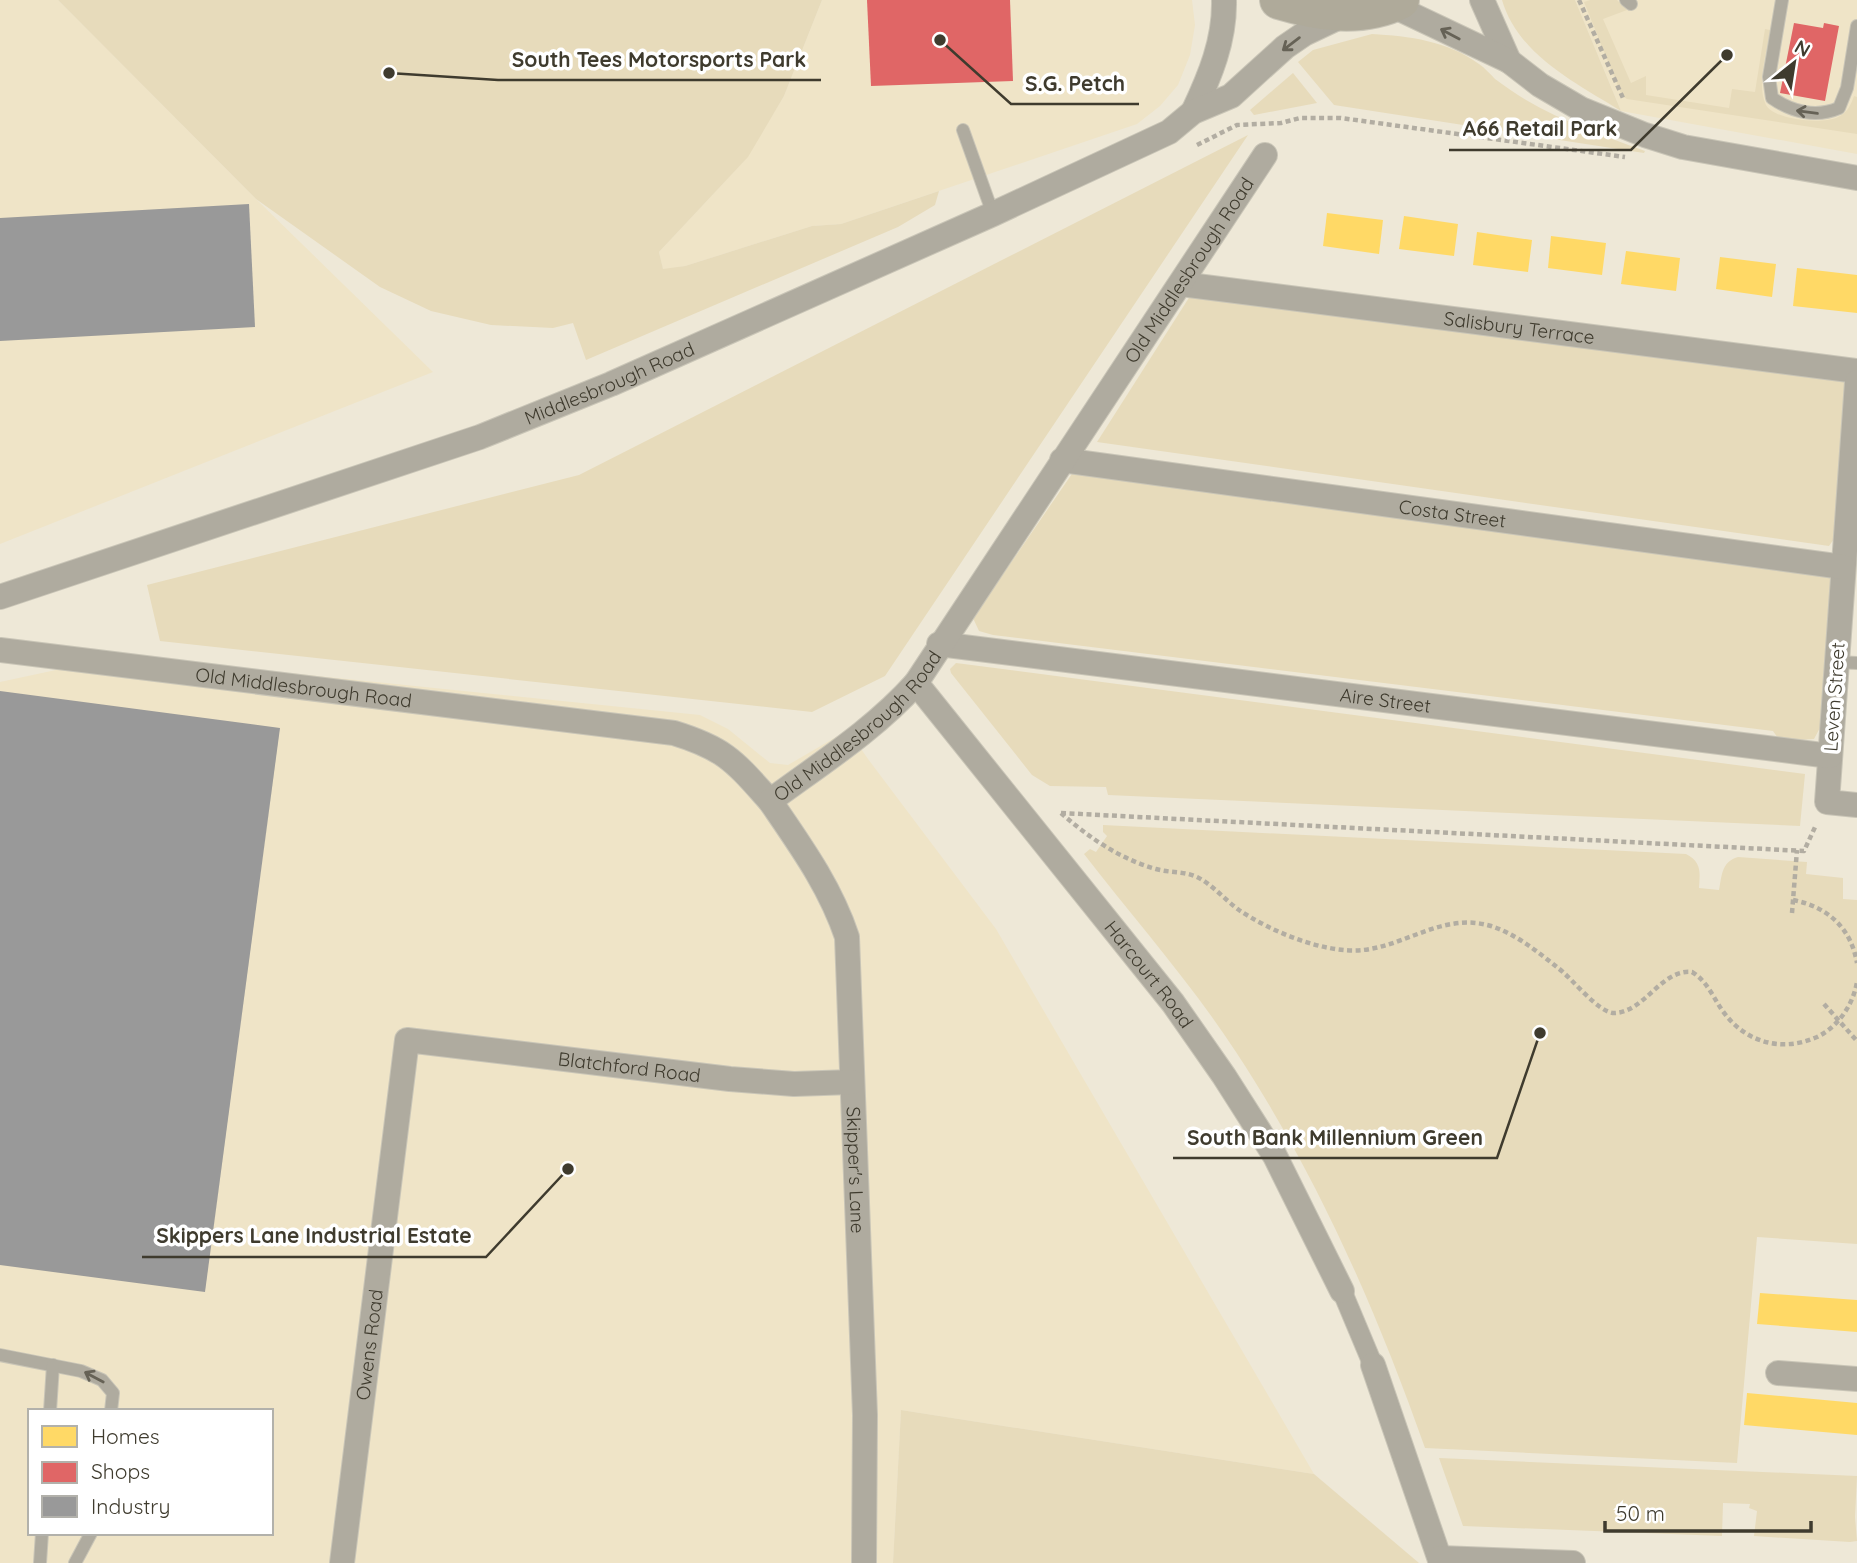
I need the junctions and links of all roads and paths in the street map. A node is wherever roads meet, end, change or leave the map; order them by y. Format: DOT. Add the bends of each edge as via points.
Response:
graph roads {
  1 [pos="1224,0"];
  2 [pos="1279,0"];
  3 [pos="1482,0"];
  4 [pos="1579,0"];
  5 [pos="1782,0"];
  6 [pos="1395,2"];
  7 [pos="1351,13"];
  8 [pos="1857,26"];
  9 [pos="1509,61"];
  10 [pos="1193,112"];
  11 [pos="963,130"];
  12 [pos="1169,132"];
  13 [pos="1645,135"];
  14 [pos="1265,155"];
  15 [pos="1634,158"];
  16 [pos="1857,178"];
  17 [pos="993,214"];
  18 [pos="1181,284"];
  19 [pos="1857,371"];
  20 [pos="1857,382"];
  21 [pos="1062,460"];
  22 [pos="1843,567"];
  23 [pos="0,597"];
  24 [pos="939,644"];
  25 [pos="0,650"];
  26 [pos="1847,663"];
  27 [pos="916,683"];
  28 [pos="1830,756"];
  29 [pos="770,801"];
  30 [pos="1827,802"];
  31 [pos="1857,805"];
  32 [pos="1017,811"];
  33 [pos="1061,813"];
  34 [pos="1797,850"];
  35 [pos="1793,900"];
  36 [pos="1792,913"];
  37 [pos="1857,963"];
  38 [pos="1857,982"];
  39 [pos="1825,1004"];
  40 [pos="1839,1020"];
  41 [pos="407,1040"];
  42 [pos="1857,1041"];
  43 [pos="852,1082"];
  44 [pos="1342,1291"];
  45 [pos="0,1355"];
  46 [pos="53,1365"];
  47 [pos="1373,1365"];
  48 [pos="1778,1373"];
  49 [pos="1857,1379"];
  50 [pos="50,1409"];
  51 [pos="111,1409"];
  52 [pos="42,1535"];
  53 [pos="90,1535"];
  54 [pos="1440,1560"];
  55 [pos="40,1563"];
  56 [pos="75,1563"];
  57 [pos="341,1563"];
  58 [pos="864,1563"];
  59 [pos="1573,1563"];
  1 -- 10 [label="street, Middlesbrough Road" via="1219,44"];
  2 -- 7 [label="highway" via="1311,10"];
  3 -- 9 [label="street"];
  4 -- 13 [label="path" via="1628,109"];
  8 -- 5 [label="lane, one-way" via="1847,88 1839,107 1824,114 1788,109 1772,98 1769,77"];
  6 -- 7 [label="highway"];
  9 -- 6 [label="street, one-way"];
  7 -- 10 [label="street, Middlesbrough Road, one-way" via="1304,34 1231,96"];
  9 -- 13 [label="street" via="1581,110"];
  10 -- 12 [label="street, Middlesbrough Road"];
  11 -- 17 [label="lane"];
  12 -- 15 [label="path" via="1189,149 1237,125 1341,118"];
  12 -- 17 [label="street, Middlesbrough Road"];
  13 -- 16 [label="street" via="1683,147"];
  14 -- 18 [label="street, Old Middlesbrough Road"];
  17 -- 23 [label="street, Middlesbrough Road" via="480,438"];
  18 -- 19 [label="street, Salisbury Terrace"];
  18 -- 21 [label="street, Old Middlesbrough Road"];
  20 -- 22 [label="street, Leven Street"];
  21 -- 22 [label="street, Costa Street"];
  21 -- 24 [label="street, Old Middlesbrough Road"];
  22 -- 26 [label="street, Leven Street"];
  24 -- 27 [label="street, Old Middlesbrough Road"];
  24 -- 28 [label="street, Aire Street"];
  25 -- 29 [label="street, Old Middlesbrough Road" via="674,733 706,743 734,760"];
  26 -- 28 [label="street, Leven Street"];
  27 -- 29 [label="street, Old Middlesbrough Road" via="863,732"];
  27 -- 32 [label="street, Harcourt Road"];
  28 -- 30 [label="street, Leven Street"];
  29 -- 43 [label="street, Skipper's Lane" via="817,869 848,937"];
  30 -- 31 [label="street"];
  30 -- 34 [label="path" via="1804,850"];
  32 -- 33 [label="path"];
  32 -- 44 [label="street, Harcourt Road" via="1173,1003 1224,1076 1275,1156"];
  33 -- 34 [label="path"];
  33 -- 40 [label="path" via="1088,836 1134,861 1198,878 1261,923 1321,946 1363,950 1440,925 1477,924 1522,941 1562,970 1604,1010 1614,1013 1634,1007 1676,973 1684,972 1699,976 1734,1026 1762,1042 1782,1046 1809,1040"];
  34 -- 35 [label="path"];
  35 -- 36 [label="path"];
  35 -- 37 [label="path" via="1820,908 1837,921 1851,938"];
  38 -- 40 [label="path"];
  39 -- 40 [label="path"];
  40 -- 42 [label="path"];
  41 -- 43 [label="street, Blatchford Road" via="730,1079"];
  41 -- 57 [label="street, Owens Road"];
  43 -- 58 [label="street, Skipper's Lane" via="865,1415"];
  44 -- 47 [label="street"];
  45 -- 46 [label="lane"];
  46 -- 50 [label="lane"];
  51 -- 46 [label="lane, one-way" via="113,1393 102,1380"];
  47 -- 54 [label="street"];
  48 -- 49 [label="street"];
  52 -- 55 [label="lane"];
  53 -- 56 [label="lane"];
  54 -- 59 [label="street"];
}
